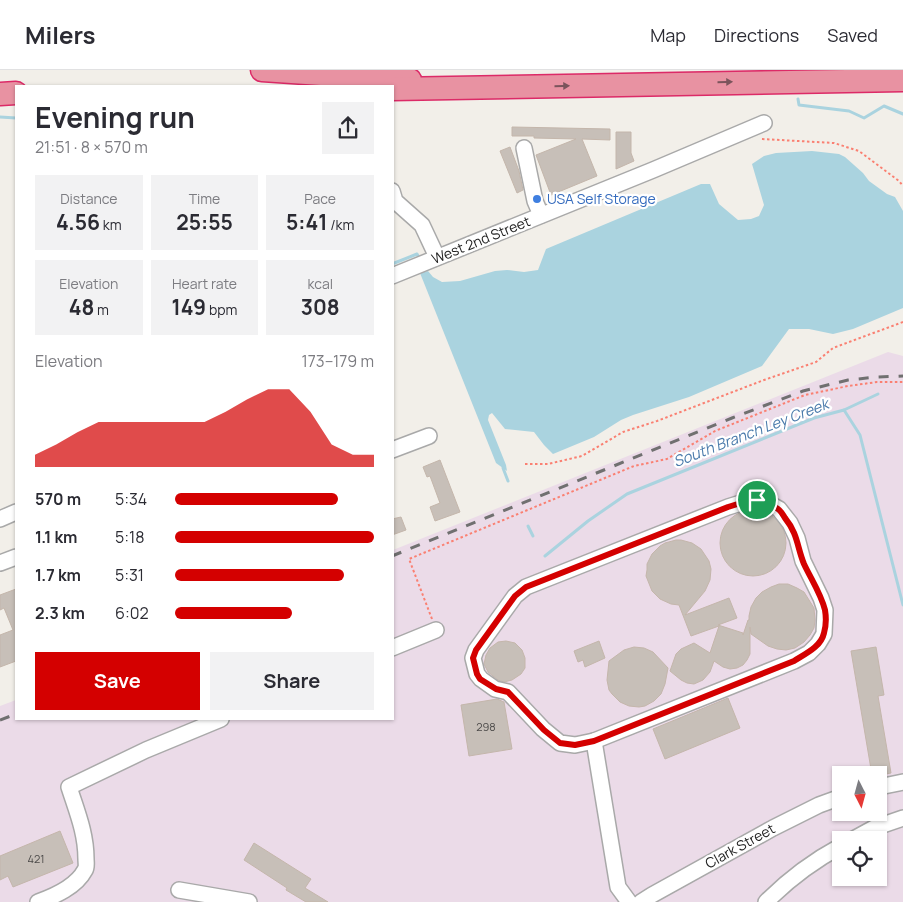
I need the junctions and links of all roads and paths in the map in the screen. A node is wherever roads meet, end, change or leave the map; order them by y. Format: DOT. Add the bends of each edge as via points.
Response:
graph roads {
  1 [pos="262,70"];
  2 [pos="845,80"];
  3 [pos="903,80"];
  4 [pos="513,87"];
  5 [pos="903,88"];
  6 [pos="394,89"];
  7 [pos="15,93"];
  8 [pos="0,94"];
  9 [pos="764,123"];
  10 [pos="759,138"];
  11 [pos="524,148"];
  12 [pos="903,186"];
  13 [pos="394,198"];
  14 [pos="542,215"];
  15 [pos="437,257"];
  16 [pos="394,275"];
  17 [pos="903,322"];
  18 [pos="903,382"];
  19 [pos="429,436"];
  20 [pos="394,449"];
  21 [pos="525,464"];
  22 [pos="15,557"];
  23 [pos="0,564"];
  24 [pos="436,630"];
  25 [pos="394,647"];
  26 [pos="219,720"];
  27 [pos="594,741"];
  28 [pos="903,782"];
  29 [pos="888,785"];
  30 [pos="832,800"];
  31 [pos="903,818"];
  32 [pos="868,831"];
  33 [pos="832,851"];
  34 [pos="179,890"];
  35 [pos="38,902"];
  36 [pos="248,902"];
  37 [pos="629,902"];
  38 [pos="641,902"];
  39 [pos="766,902"];
  1 -- 4 [label="highway"];
  2 -- 3 [label="highway"];
  4 -- 2 [label="highway, one-way"];
  2 -- 5 [label="highway"];
  4 -- 6 [label="highway"];
  7 -- 8 [label="highway"];
  9 -- 14 [label="street, West 2nd Street"];
  10 -- 12 [label="path" via="834,143 859,151"];
  11 -- 14 [label="street" via="535,201"];
  13 -- 15 [label="street" via="422,225"];
  14 -- 15 [label="street, West 2nd Street"];
  15 -- 16 [label="street, West 2nd Street"];
  17 -- 21 [label="path" via="834,348 816,362 624,432 582,456 548,464"];
  18 -- 24 [label="path" via="877,382 805,395 715,431 667,460 634,466 409,559"];
  19 -- 20 [label="street"];
  22 -- 23 [label="street"];
  24 -- 25 [label="street"];
  26 -- 35 [label="street" via="146,750 69,788 86,844 86,869 72,885"];
  27 -- 27 [label="street" via="794,661 818,644 824,634 825,610 803,561 797,538 779,509 757,500 728,507 526,587 515,596 476,650 473,658 477,674 487,685 508,692 560,743 575,745"];
  27 -- 37 [label="street" via="618,887"];
  28 -- 29 [label="street"];
  30 -- 38 [label="street, Clark Street" via="773,828"];
  31 -- 32 [label="street"];
  33 -- 39 [label="street" via="796,874"];
  34 -- 36 [label="street"];
}
